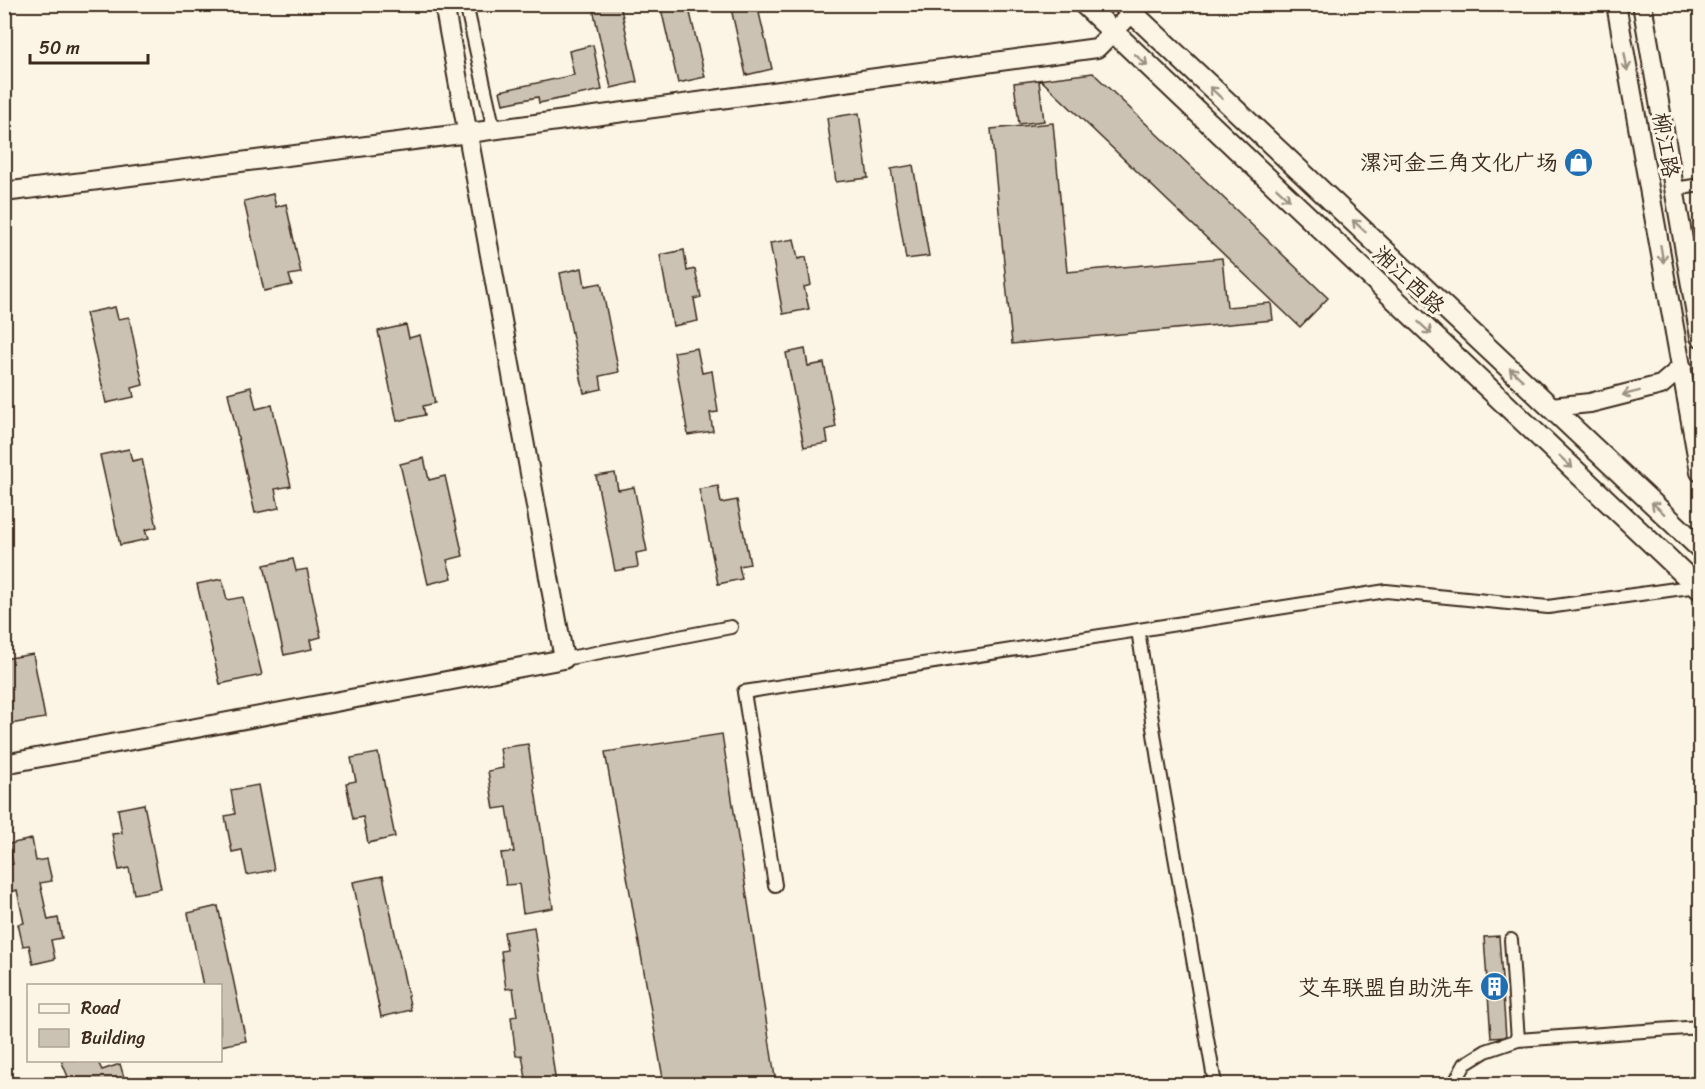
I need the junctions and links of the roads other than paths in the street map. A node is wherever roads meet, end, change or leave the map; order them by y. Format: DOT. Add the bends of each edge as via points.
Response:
graph roads {
  1 [pos="444,4"];
  2 [pos="466,4"];
  3 [pos="1084,4"];
  4 [pos="1616,4"];
  5 [pos="1642,4"];
  6 [pos="1128,9"];
  7 [pos="1113,33"];
  8 [pos="494,130"];
  9 [pos="470,133"];
  10 [pos="1701,185"];
  11 [pos="1676,189"];
  12 [pos="4,192"];
  13 [pos="1701,337"];
  14 [pos="1682,367"];
  15 [pos="1551,406"];
  16 [pos="1701,472"];
  17 [pos="1701,548"];
  18 [pos="1699,587"];
  19 [pos="731,627"];
  20 [pos="1138,630"];
  21 [pos="564,659"];
  22 [pos="4,764"];
  23 [pos="775,885"];
  24 [pos="1511,940"];
  25 [pos="1701,1027"];
  26 [pos="1518,1040"];
  27 [pos="1215,1084"];
  28 [pos="1454,1084"];
  1 -- 9 [label="street"];
  2 -- 8 [label="street"];
  3 -- 7 [label="main road, 湘江西路"];
  4 -- 14 [label="street, 柳江路, one-way"];
  5 -- 11 [label="street, 柳江路"];
  6 -- 7 [label="street"];
  15 -- 6 [label="main road, 湘江西路, one-way"];
  7 -- 8 [label="street" via="1097,48"];
  7 -- 18 [label="main road, 湘江西路, one-way"];
  8 -- 9 [label="street"];
  9 -- 12 [label="street"];
  9 -- 21 [label="street"];
  10 -- 11 [label="street"];
  11 -- 13 [label="street, 柳江路"];
  14 -- 15 [label="street, one-way" via="1661,385 1590,403"];
  14 -- 16 [label="street, 柳江路"];
  17 -- 15 [label="main road, 湘江西路, one-way"];
  18 -- 20 [label="street" via="1548,607 1386,591"];
  19 -- 21 [label="street"];
  20 -- 23 [label="street" via="744,692"];
  20 -- 27 [label="street"];
  21 -- 22 [label="street"];
  24 -- 26 [label="street"];
  25 -- 26 [label="street"];
  26 -- 28 [label="street" via="1486,1051 1465,1064"];
}
